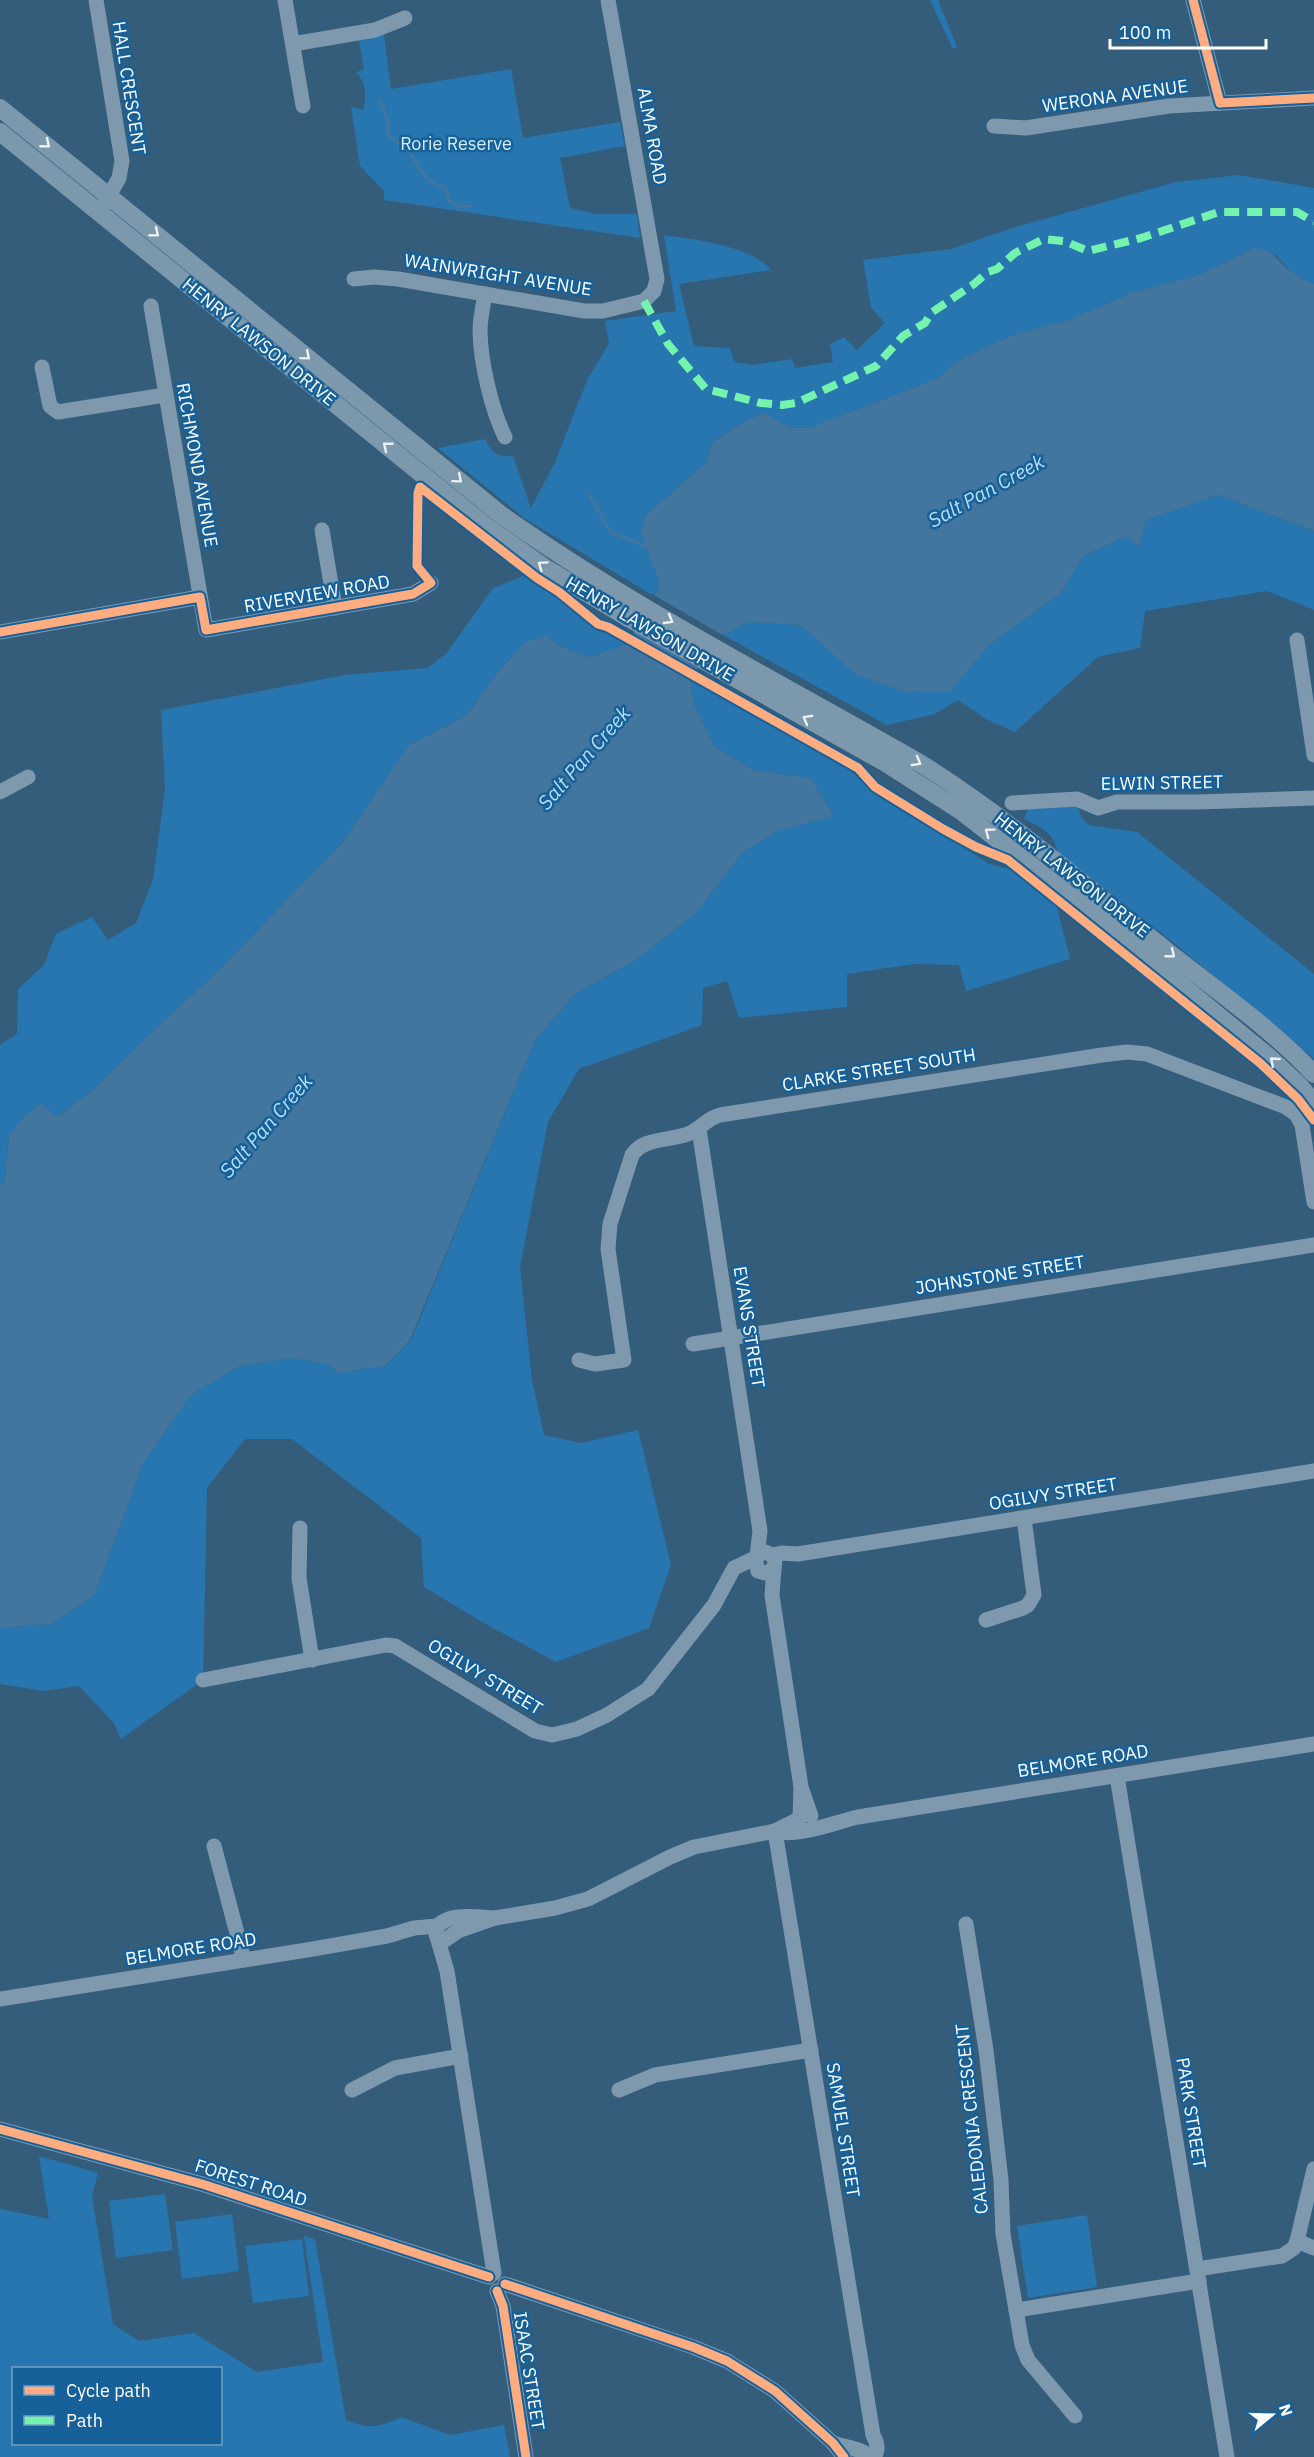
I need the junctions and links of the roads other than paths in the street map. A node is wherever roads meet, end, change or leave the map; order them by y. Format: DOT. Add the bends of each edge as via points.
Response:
graph roads {
  1 [pos="96,0"];
  2 [pos="285,0"];
  3 [pos="608,0"];
  4 [pos="1193,0"];
  5 [pos="405,18"];
  6 [pos="293,44"];
  7 [pos="1314,98"];
  8 [pos="1220,103"];
  9 [pos="303,106"];
  10 [pos="0,108"];
  11 [pos="994,126"];
  12 [pos="0,132"];
  13 [pos="110,196"];
  14 [pos="98,212"];
  15 [pos="354,279"];
  16 [pos="657,279"];
  17 [pos="485,294"];
  18 [pos="151,306"];
  19 [pos="42,367"];
  20 [pos="165,395"];
  21 [pos="505,437"];
  22 [pos="322,530"];
  23 [pos="431,583"];
  24 [pos="200,597"];
  25 [pos="614,599"];
  26 [pos="335,608"];
  27 [pos="206,630"];
  28 [pos="0,632"];
  29 [pos="1297,640"];
  30 [pos="862,740"];
  31 [pos="1314,755"];
  32 [pos="28,777"];
  33 [pos="0,792"];
  34 [pos="1314,798"];
  35 [pos="1012,803"];
  36 [pos="1314,1074"];
  37 [pos="1314,1103"];
  38 [pos="699,1129"];
  39 [pos="1314,1202"];
  40 [pos="1314,1245"];
  41 [pos="731,1338"];
  42 [pos="693,1344"];
  43 [pos="579,1360"];
  44 [pos="1314,1471"];
  45 [pos="1024,1518"];
  46 [pos="300,1528"];
  47 [pos="765,1562"];
  48 [pos="986,1620"];
  49 [pos="312,1660"];
  50 [pos="203,1680"];
  51 [pos="1314,1744"];
  52 [pos="1117,1776"];
  53 [pos="806,1822"];
  54 [pos="775,1831"];
  55 [pos="214,1846"];
  56 [pos="966,1924"];
  57 [pos="442,1932"];
  58 [pos="244,1960"];
  59 [pos="0,1999"];
  60 [pos="811,2050"];
  61 [pos="461,2056"];
  62 [pos="352,2090"];
  63 [pos="619,2090"];
  64 [pos="0,2129"];
  65 [pos="1314,2169"];
  66 [pos="1297,2241"];
  67 [pos="1314,2248"];
  68 [pos="1198,2275"];
  69 [pos="496,2281"];
  70 [pos="1016,2310"];
  71 [pos="1075,2416"];
  72 [pos="833,2443"];
  73 [pos="863,2455"];
  74 [pos="526,2457"];
  75 [pos="844,2457"];
  76 [pos="1227,2457"];
  1 -- 13 [label="street, HALL CRESCENT" via="122,161"];
  2 -- 6 [label="street"];
  3 -- 16 [label="street, ALMA ROAD"];
  4 -- 8 [label="street"];
  5 -- 6 [label="street" via="375,30"];
  6 -- 9 [label="street"];
  7 -- 8 [label="street, WERONA AVENUE"];
  8 -- 11 [label="street, WERONA AVENUE" via="1154,108 1026,128"];
  10 -- 13 [label="main road, HENRY LAWSON DRIVE, one-way"];
  12 -- 14 [label="main road, HENRY LAWSON DRIVE"];
  13 -- 14 [label="street, HALL CRESCENT"];
  13 -- 25 [label="main road, HENRY LAWSON DRIVE, one-way" via="500,514"];
  25 -- 14 [label="main road, HENRY LAWSON DRIVE, one-way" via="547,569 488,527"];
  15 -- 17 [label="street, WAINWRIGHT AVENUE" via="398,279"];
  16 -- 17 [label="street, WAINWRIGHT AVENUE" via="654,291 644,301 603,311"];
  17 -- 21 [label="street" via="481,338 493,407"];
  18 -- 20 [label="street, RICHMOND AVENUE"];
  19 -- 20 [label="street" via="50,406 58,412"];
  20 -- 24 [label="street, RICHMOND AVENUE"];
  22 -- 26 [label="street"];
  23 -- 26 [label="street, RIVERVIEW ROAD" via="413,594"];
  24 -- 27 [label="street, RICHMOND AVENUE"];
  24 -- 28 [label="street"];
  25 -- 30 [label="main road, HENRY LAWSON DRIVE"];
  26 -- 27 [label="street, RIVERVIEW ROAD"];
  29 -- 31 [label="street"];
  30 -- 36 [label="main road, HENRY LAWSON DRIVE, one-way" via="957,787 1237,1007"];
  37 -- 30 [label="main road, HENRY LAWSON DRIVE, one-way" via="1270,1058 1063,890"];
  32 -- 33 [label="street"];
  34 -- 35 [label="street, ELWIN STREET" via="1117,802 1098,808 1077,799"];
  38 -- 39 [label="street, CLARKE STREET SOUTH" via="707,1120 720,1115 1138,1052 1275,1102 1296,1114 1302,1125"];
  38 -- 41 [label="street, EVANS STREET"];
  38 -- 43 [label="street, CLARKE STREET SOUTH" via="645,1144 632,1155 608,1232 624,1360 595,1364"];
  40 -- 41 [label="street, JOHNSTONE STREET"];
  41 -- 42 [label="street, JOHNSTONE STREET"];
  41 -- 47 [label="street, EVANS STREET"];
  44 -- 45 [label="street, OGILVY STREET"];
  45 -- 47 [label="street, OGILVY STREET" via="798,1554 782,1552"];
  45 -- 48 [label="street" via="1034,1594 1023,1608"];
  46 -- 49 [label="street" via="300,1589"];
  47 -- 49 [label="street, OGILVY STREET" via="725,1587 648,1689 607,1715 560,1734 535,1731 395,1646"];
  47 -- 53 [label="street, EVANS STREET"];
  49 -- 50 [label="street, OGILVY STREET"];
  51 -- 52 [label="street, BELMORE ROAD"];
  52 -- 53 [label="street, BELMORE ROAD"];
  52 -- 68 [label="street, PARK STREET"];
  53 -- 54 [label="street, BELMORE ROAD" via="783,1833"];
  54 -- 57 [label="street, BELMORE ROAD" via="694,1847 574,1904"];
  54 -- 60 [label="street, SAMUEL STREET"];
  55 -- 58 [label="street"];
  56 -- 70 [label="street, CALEDONIA CRESCENT" via="986,2050 999,2158 1003,2234"];
  57 -- 58 [label="street, BELMORE ROAD" via="387,1936"];
  57 -- 61 [label="street, ISAAC STREET"];
  58 -- 59 [label="street, BELMORE ROAD"];
  60 -- 63 [label="street" via="655,2075"];
  60 -- 73 [label="street, SAMUEL STREET" via="873,2435"];
  61 -- 62 [label="street" via="395,2068"];
  61 -- 69 [label="street, ISAAC STREET"];
  64 -- 69 [label="street, FOREST ROAD" via="194,2181"];
  65 -- 66 [label="street"];
  66 -- 67 [label="street"];
  66 -- 68 [label="street" via="1282,2256"];
  68 -- 70 [label="street"];
  68 -- 76 [label="street, PARK STREET"];
  69 -- 72 [label="street, FOREST ROAD" via="727,2361 775,2391"];
  69 -- 74 [label="street, ISAAC STREET"];
  70 -- 71 [label="street, CALEDONIA CRESCENT" via="1028,2360"];
  72 -- 73 [label="street, FOREST ROAD"];
  72 -- 75 [label="street, FOREST ROAD"];
}
